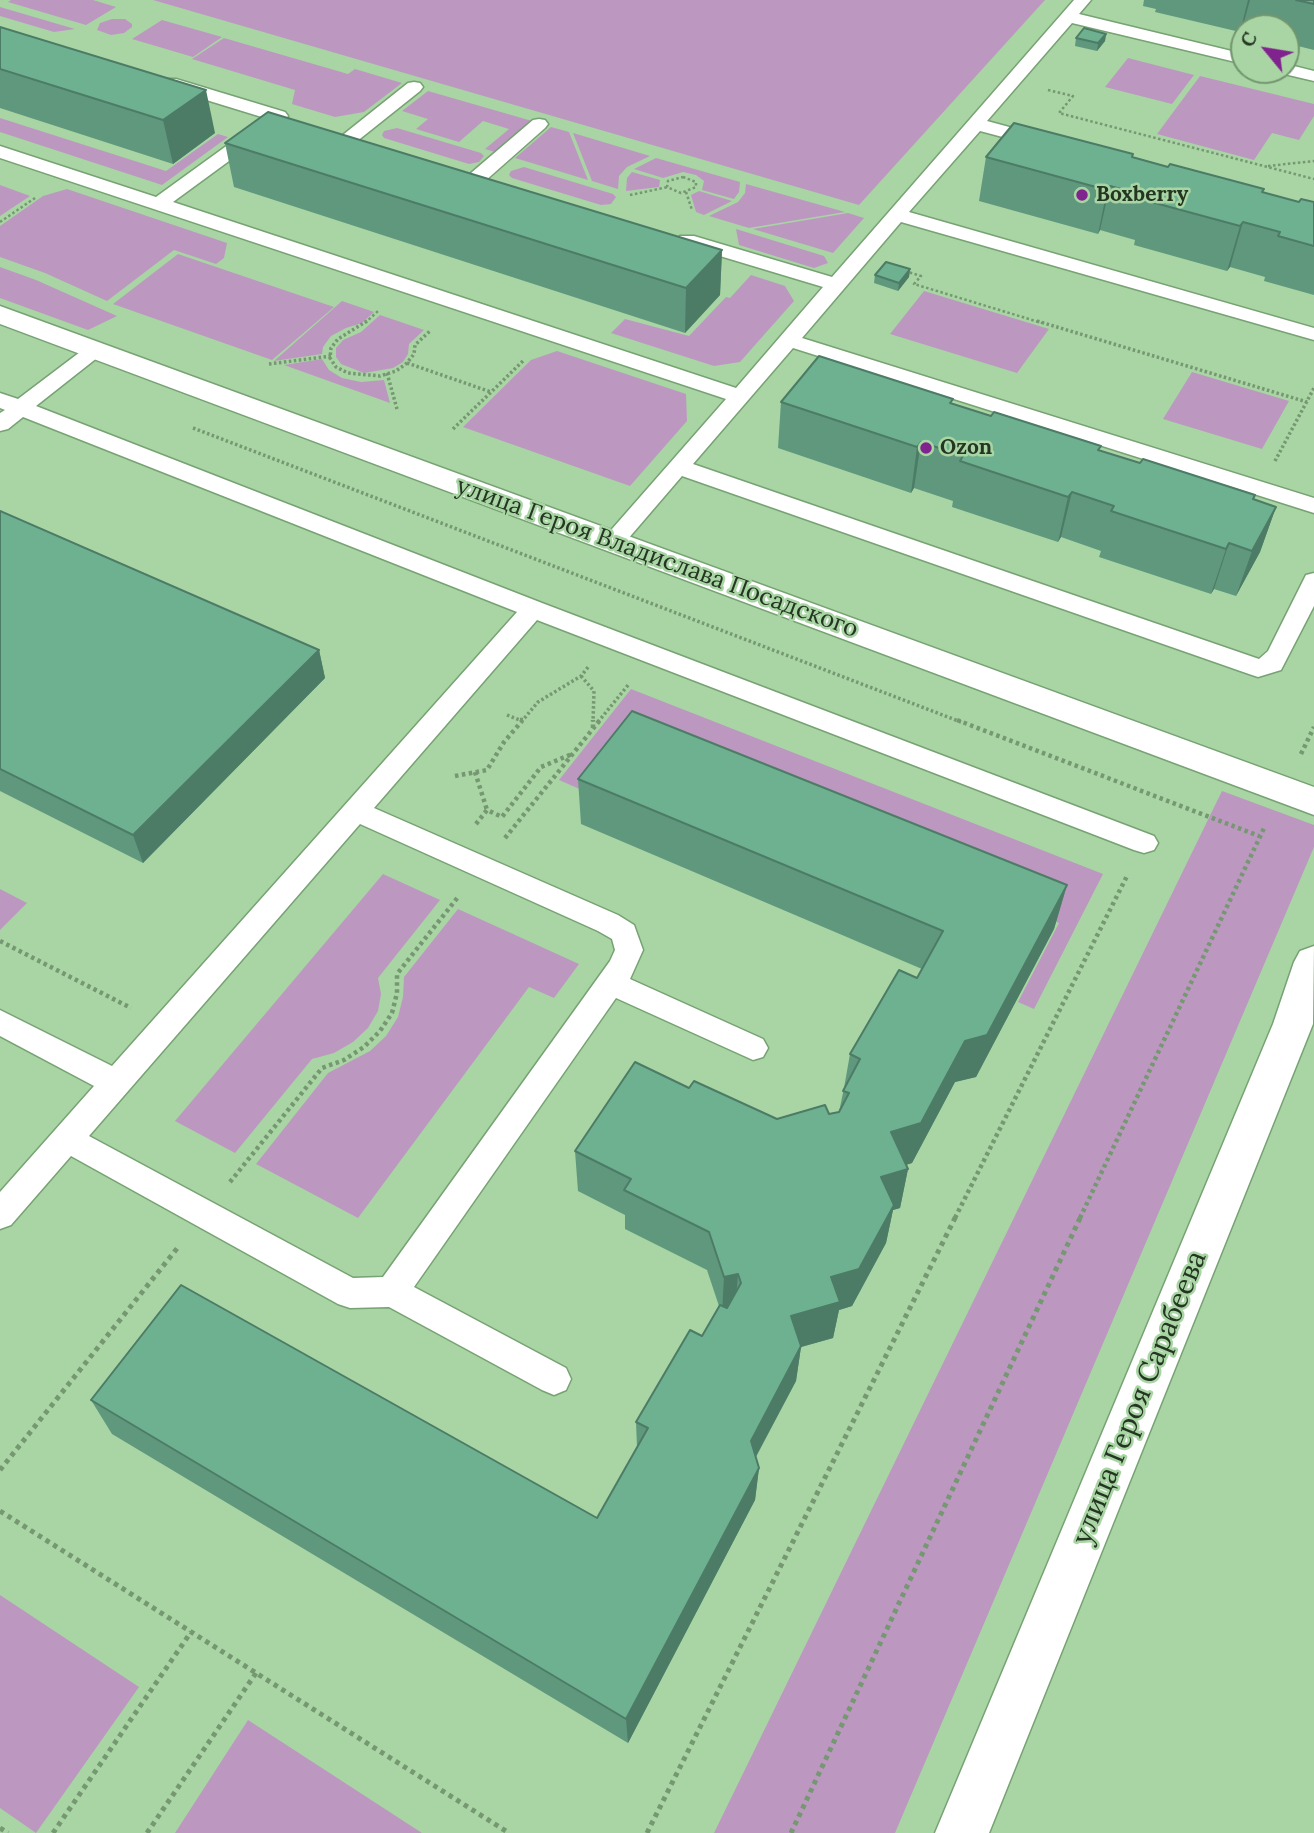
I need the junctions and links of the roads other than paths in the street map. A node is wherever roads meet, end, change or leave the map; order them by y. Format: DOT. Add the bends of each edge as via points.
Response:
graph roads {
  1 [pos="1083,0"];
  2 [pos="1069,17"];
  3 [pos="1230,56"];
  4 [pos="146,76"];
  5 [pos="414,87"];
  6 [pos="540,124"];
  7 [pos="976,124"];
  8 [pos="376,145"];
  9 [pos="1060,146"];
  10 [pos="0,152"];
  11 [pos="504,184"];
  12 [pos="159,204"];
  13 [pos="897,215"];
  14 [pos="675,236"];
  15 [pos="836,285"];
  16 [pos="0,314"];
  17 [pos="1314,334"];
  18 [pos="789,340"];
  19 [pos="95,350"];
  20 [pos="740,396"];
  21 [pos="11,404"];
  22 [pos="0,424"];
  23 [pos="678,467"];
  24 [pos="1314,506"];
  25 [pos="613,542"];
  26 [pos="1314,581"];
  27 [pos="533,609"];
  28 [pos="1314,801"];
  29 [pos="356,811"];
  30 [pos="1144,843"];
  31 [pos="1314,962"];
  32 [pos="611,983"];
  33 [pos="0,1021"];
  34 [pos="753,1048"];
  35 [pos="116,1083"];
  36 [pos="67,1139"];
  37 [pos="0,1215"];
  38 [pos="392,1293"];
  39 [pos="554,1379"];
  40 [pos="962,1833"];
  1 -- 2 [label="lane"];
  2 -- 3 [label="lane"];
  2 -- 7 [label="lane"];
  4 -- 12 [label="lane" via="288,119"];
  5 -- 8 [label="lane" via="343,136"];
  6 -- 11 [label="lane" via="472,175"];
  7 -- 9 [label="lane"];
  7 -- 13 [label="lane"];
  10 -- 12 [label="lane"];
  12 -- 20 [label="lane"];
  13 -- 15 [label="lane"];
  13 -- 17 [label="lane"];
  14 -- 15 [label="lane"];
  15 -- 18 [label="lane"];
  16 -- 19 [label="street, улица Героя Владислава Посадского"];
  18 -- 20 [label="lane"];
  18 -- 24 [label="lane"];
  19 -- 21 [label="lane"];
  19 -- 25 [label="street, улица Героя Владислава Посадского"];
  20 -- 23 [label="lane"];
  21 -- 22 [label="lane"];
  21 -- 27 [label="lane"];
  23 -- 25 [label="lane"];
  23 -- 26 [label="lane" via="1258,668 1272,664 1279,654"];
  25 -- 28 [label="street, улица Героя Владислава Посадского"];
  27 -- 29 [label="lane"];
  27 -- 30 [label="lane"];
  29 -- 32 [label="lane" via="624,933 629,950"];
  29 -- 35 [label="lane"];
  31 -- 40 [label="street, улица Героя Сарабеева" via="1293,1024"];
  32 -- 34 [label="lane"];
  32 -- 38 [label="lane"];
  33 -- 35 [label="lane"];
  35 -- 36 [label="lane"];
  36 -- 37 [label="lane"];
  36 -- 38 [label="lane" via="350,1293"];
  38 -- 39 [label="lane"];
}
